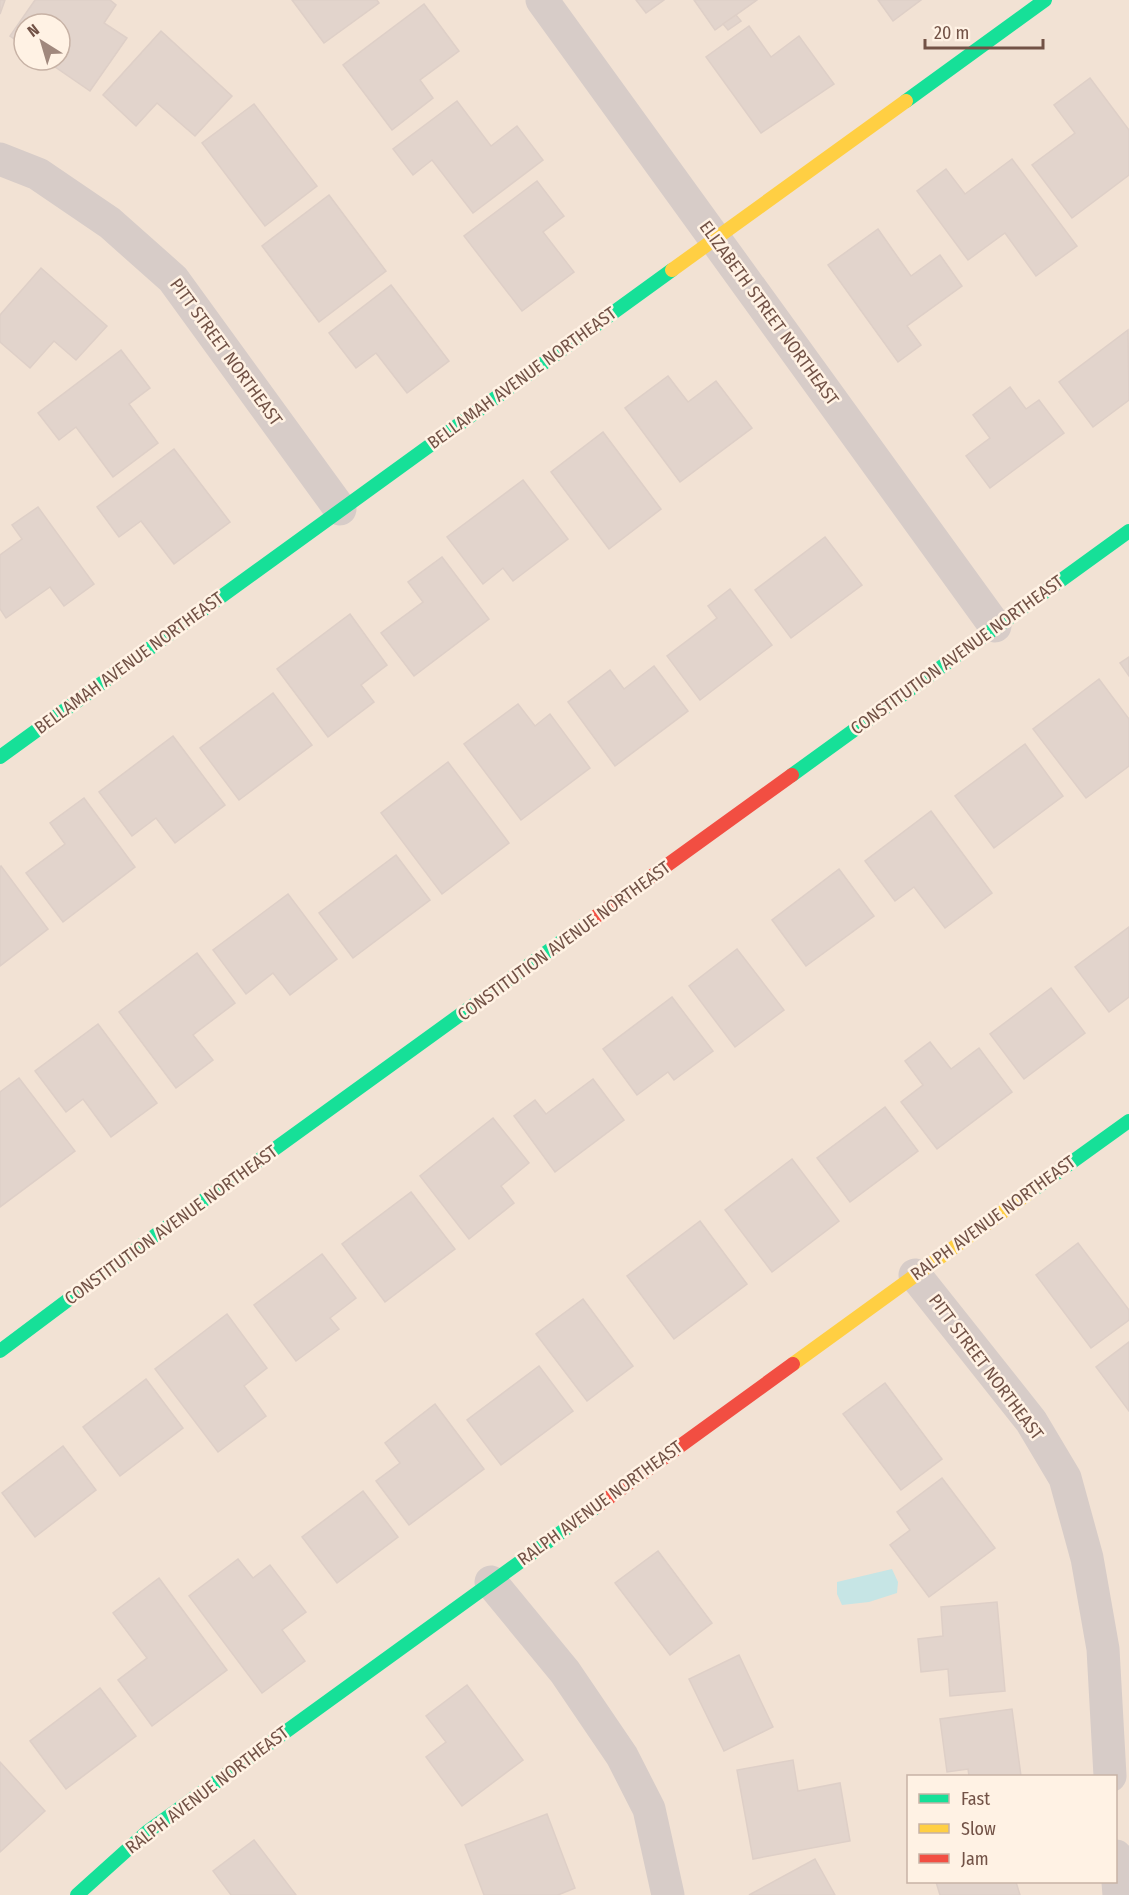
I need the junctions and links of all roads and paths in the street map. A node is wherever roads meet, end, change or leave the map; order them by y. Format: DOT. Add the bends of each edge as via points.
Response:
graph roads {
  1 [pos="542,0"];
  2 [pos="1045,0"];
  3 [pos="0,159"];
  4 [pos="715,239"];
  5 [pos="340,509"];
  6 [pos="1129,531"];
  7 [pos="995,627"];
  8 [pos="0,757"];
  9 [pos="1129,1121"];
  10 [pos="915,1275"];
  11 [pos="0,1351"];
  12 [pos="491,1582"];
  13 [pos="1110,1775"];
  14 [pos="1117,1870"];
  15 [pos="78,1895"];
  16 [pos="668,1895"];
  17 [pos="1119,1895"];
  1 -- 4 [label="street, ELIZABETH STREET NORTHEAST"];
  2 -- 4 [label="street, BELLAMAH AVENUE NORTHEAST"];
  3 -- 5 [label="street, PITT STREET NORTHEAST" via="38,174 110,223 174,279"];
  4 -- 5 [label="street, BELLAMAH AVENUE NORTHEAST"];
  4 -- 7 [label="street, ELIZABETH STREET NORTHEAST"];
  5 -- 8 [label="street, BELLAMAH AVENUE NORTHEAST"];
  6 -- 7 [label="street, CONSTITUTION AVENUE NORTHEAST"];
  7 -- 11 [label="street, CONSTITUTION AVENUE NORTHEAST"];
  9 -- 10 [label="street, RALPH AVENUE NORTHEAST"];
  10 -- 12 [label="street, RALPH AVENUE NORTHEAST"];
  10 -- 13 [label="street, PITT STREET NORTHEAST" via="1031,1421 1065,1478 1087,1558 1103,1649"];
  12 -- 15 [label="street, RALPH AVENUE NORTHEAST" via="147,1832"];
  12 -- 16 [label="street" via="565,1672 622,1756 650,1809"];
  14 -- 17 [label="street"];
}
